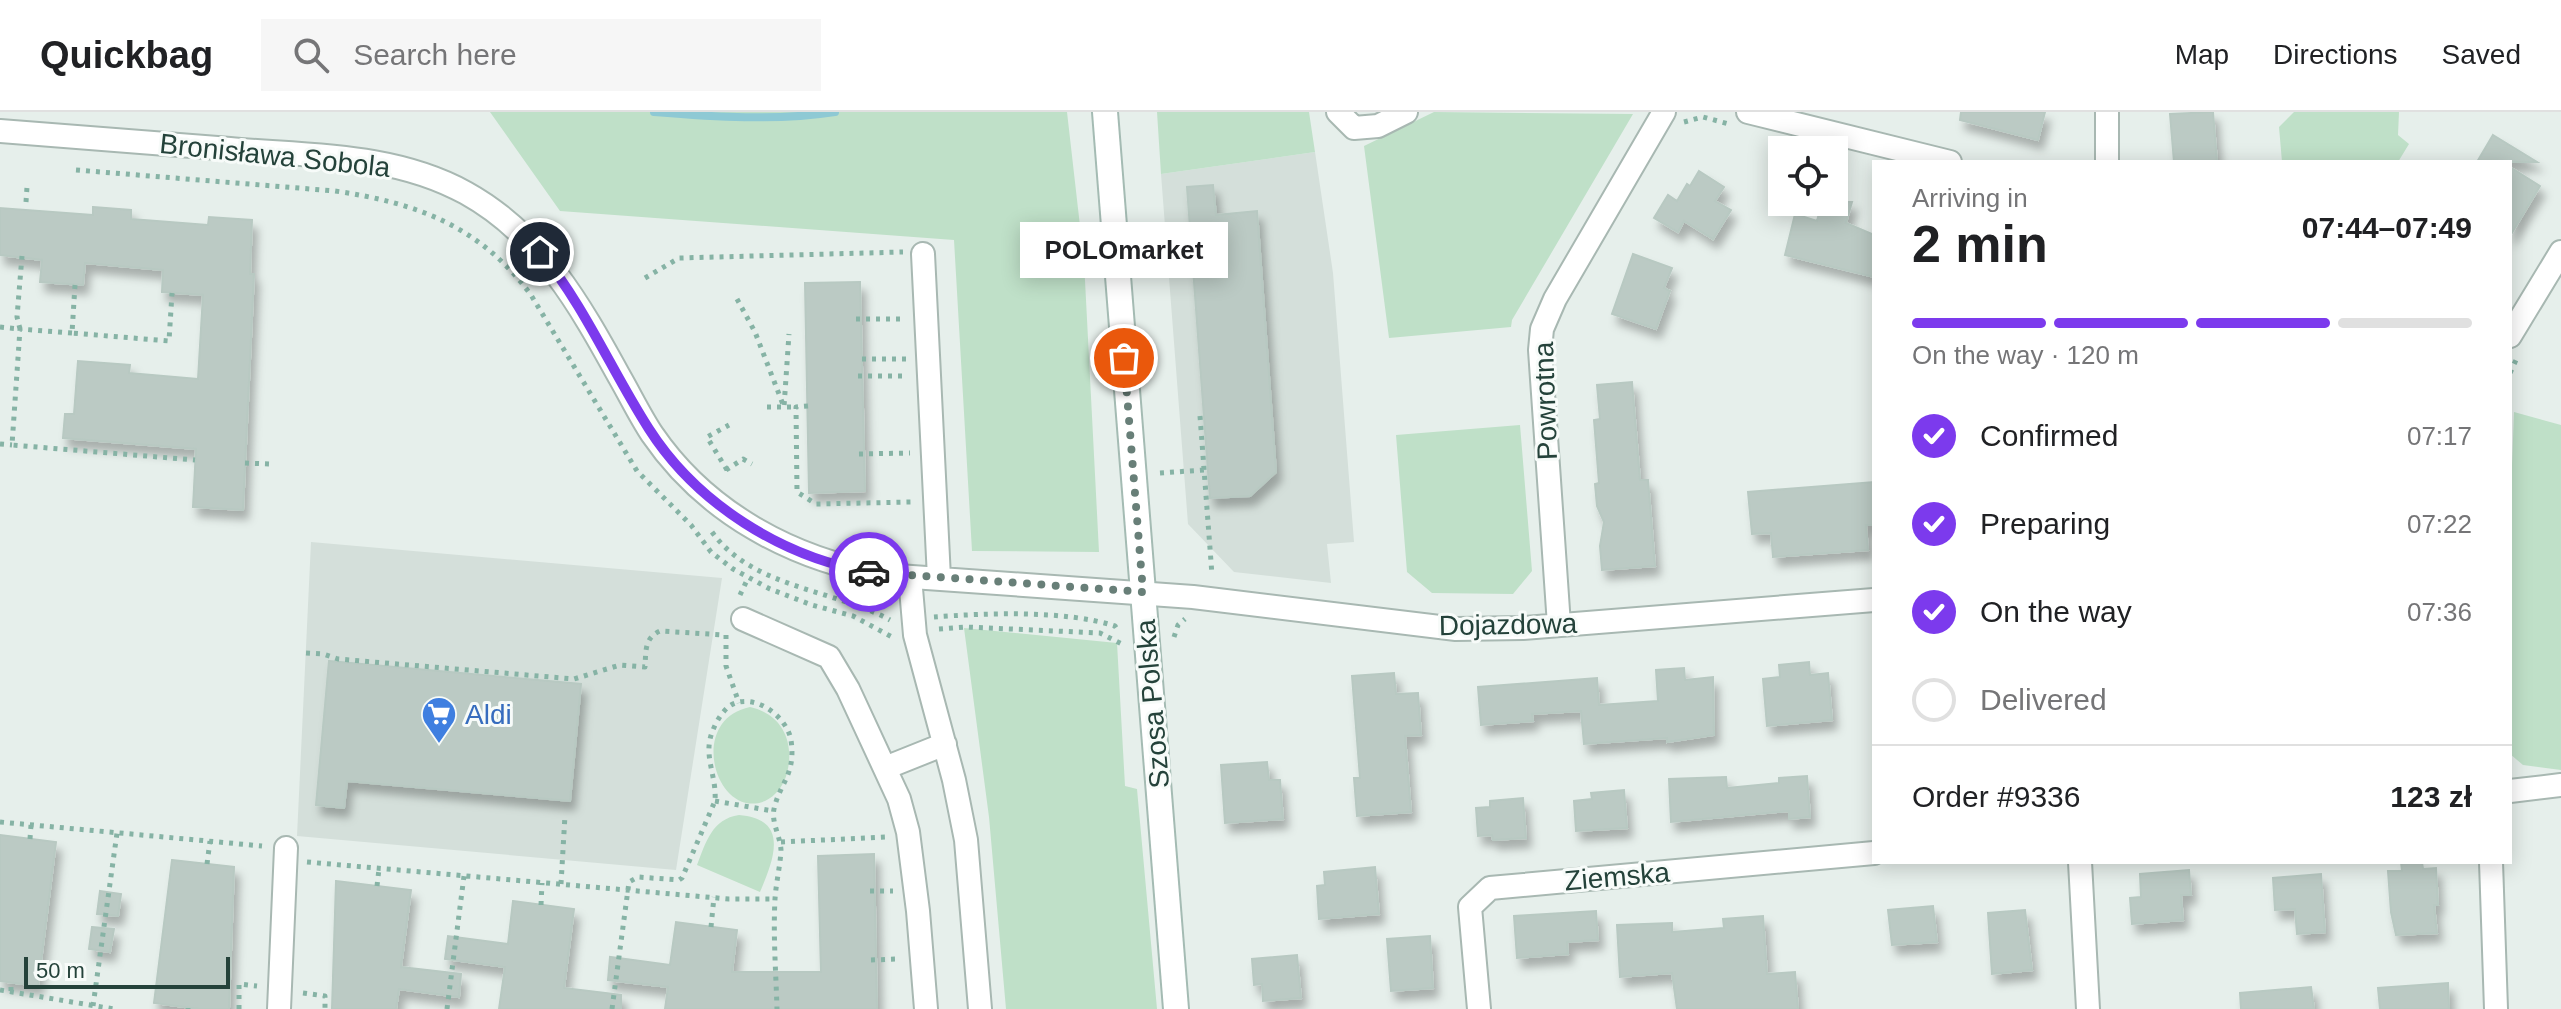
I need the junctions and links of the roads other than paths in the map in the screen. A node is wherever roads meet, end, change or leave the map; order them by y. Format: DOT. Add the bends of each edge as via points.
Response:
graph roads {
  1 [pos="1105,112"];
  2 [pos="1338,112"];
  3 [pos="1406,112"];
  4 [pos="2107,113"];
  5 [pos="1672,117"];
  6 [pos="1740,118"];
  7 [pos="0,131"];
  8 [pos="1940,160"];
  9 [pos="2107,160"];
  10 [pos="2561,252"];
  11 [pos="915,260"];
  12 [pos="2512,333"];
  13 [pos="910,577"];
  14 [pos="939,578"];
  15 [pos="1143,592"];
  16 [pos="1872,600"];
  17 [pos="743,619"];
  18 [pos="1559,625"];
  19 [pos="945,744"];
  20 [pos="885,768"];
  21 [pos="2561,785"];
  22 [pos="2512,791"];
  23 [pos="286,848"];
  24 [pos="1872,853"];
  25 [pos="2080,864"];
  26 [pos="2491,864"];
  27 [pos="279,1009"];
  28 [pos="926,1009"];
  29 [pos="980,1009"];
  30 [pos="1176,1009"];
  31 [pos="1479,1009"];
  32 [pos="2088,1009"];
  33 [pos="2496,1009"];
  1 -- 15 [label="street, Szosa Polska"];
  2 -- 3 [label="street" via="1354,128 1378,126"];
  4 -- 9 [label="street"];
  5 -- 18 [label="street, Powrotna" via="1593,233 1542,329"];
  6 -- 8 [label="street"];
  7 -- 13 [label="street, Bronisława Sobola" via="362,160 427,175 465,192 507,220 557,273 654,436 706,493 751,527 804,554 863,571"];
  10 -- 12 [label="street"];
  11 -- 14 [label="street"];
  13 -- 14 [label="street, Bronisława Sobola"];
  13 -- 19 [label="street" via="915,635"];
  14 -- 15 [label="street, Bronisława Sobola"];
  15 -- 18 [label="street, Dojazdowa" via="1456,629"];
  15 -- 30 [label="street, Szosa Polska"];
  16 -- 18 [label="street, Dojazdowa"];
  17 -- 20 [label="street" via="829,657"];
  19 -- 20 [label="street"];
  19 -- 29 [label="street" via="966,840"];
  20 -- 28 [label="street" via="908,832"];
  21 -- 22 [label="street"];
  23 -- 27 [label="street"];
  24 -- 31 [label="street, Ziemska" via="1490,888 1470,907"];
  25 -- 32 [label="street"];
  26 -- 33 [label="street"];
}
